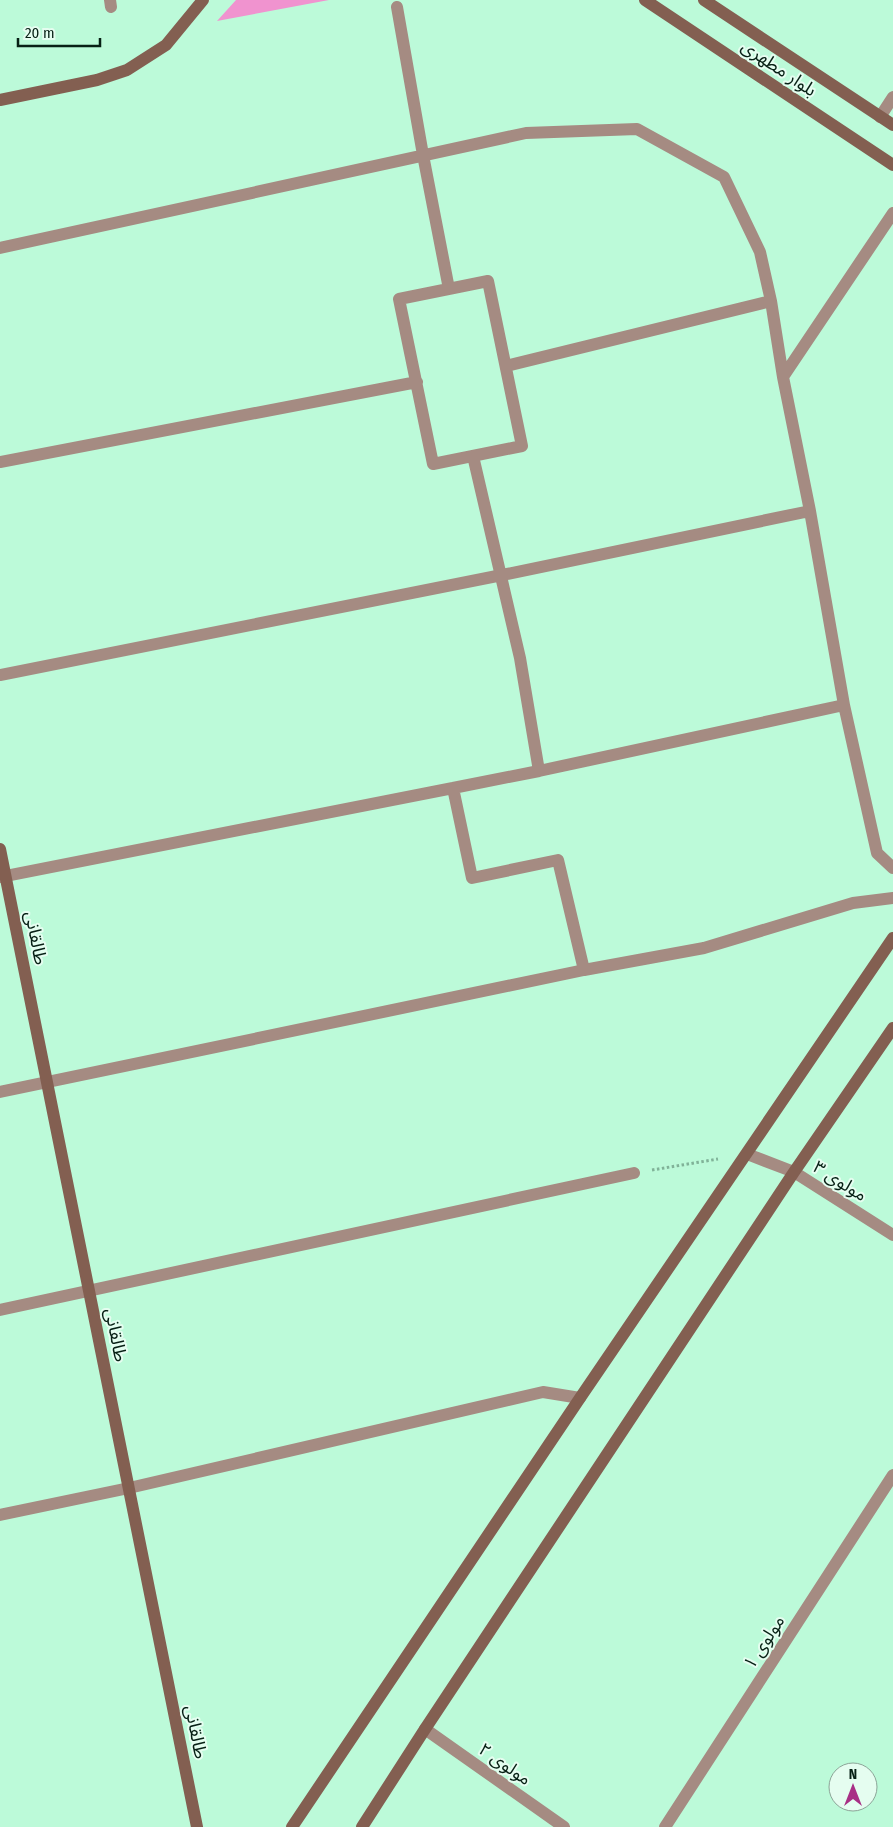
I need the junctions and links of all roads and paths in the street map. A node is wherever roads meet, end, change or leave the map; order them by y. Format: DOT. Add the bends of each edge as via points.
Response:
graph roads {
  1 [pos="203,0"];
  2 [pos="645,0"];
  3 [pos="704,0"];
  4 [pos="397,7"];
  5 [pos="893,97"];
  6 [pos="0,100"];
  7 [pos="880,117"];
  8 [pos="893,125"];
  9 [pos="423,156"];
  10 [pos="893,165"];
  11 [pos="893,213"];
  12 [pos="0,248"];
  13 [pos="449,290"];
  14 [pos="771,301"];
  15 [pos="506,366"];
  16 [pos="783,377"];
  17 [pos="417,382"];
  18 [pos="473,456"];
  19 [pos="0,462"];
  20 [pos="810,511"];
  21 [pos="502,575"];
  22 [pos="0,675"];
  23 [pos="844,705"];
  24 [pos="539,771"];
  25 [pos="454,788"];
  26 [pos="0,849"];
  27 [pos="893,868"];
  28 [pos="3,876"];
  29 [pos="893,898"];
  30 [pos="893,938"];
  31 [pos="584,970"];
  32 [pos="893,1028"];
  33 [pos="47,1082"];
  34 [pos="0,1092"];
  35 [pos="747,1154"];
  36 [pos="794,1172"];
  37 [pos="634,1173"];
  38 [pos="893,1235"];
  39 [pos="89,1290"];
  40 [pos="0,1310"];
  41 [pos="580,1398"];
  42 [pos="893,1475"];
  43 [pos="129,1488"];
  44 [pos="0,1515"];
  45 [pos="425,1729"];
  46 [pos="198,1827"];
  47 [pos="292,1827"];
  48 [pos="362,1827"];
  49 [pos="564,1827"];
  50 [pos="665,1827"];
  1 -- 6 [label="main road" via="166,45 126,70 97,80"];
  2 -- 10 [label="main road, بلوار مطهری"];
  3 -- 7 [label="main road, بلوار مطهری"];
  4 -- 9 [label="street"];
  5 -- 7 [label="street"];
  7 -- 8 [label="main road, بلوار مطهری"];
  9 -- 12 [label="street"];
  9 -- 13 [label="street"];
  9 -- 14 [label="street" via="526,133 638,129 724,177 760,252"];
  11 -- 16 [label="street"];
  13 -- 15 [label="street" via="488,281"];
  13 -- 17 [label="street" via="400,299"];
  14 -- 15 [label="street"];
  14 -- 16 [label="street"];
  15 -- 18 [label="street" via="522,446"];
  16 -- 20 [label="street"];
  17 -- 18 [label="street" via="433,464"];
  17 -- 19 [label="street"];
  18 -- 21 [label="street"];
  20 -- 21 [label="street"];
  20 -- 23 [label="street"];
  21 -- 22 [label="street"];
  21 -- 24 [label="street"];
  23 -- 24 [label="street"];
  23 -- 27 [label="street" via="877,853"];
  24 -- 25 [label="street"];
  25 -- 28 [label="street"];
  25 -- 31 [label="street" via="472,878 558,860"];
  26 -- 28 [label="main road, طالقانی"];
  28 -- 33 [label="main road, طالقانی"];
  29 -- 31 [label="street" via="853,903 704,948"];
  30 -- 35 [label="main road"];
  31 -- 33 [label="street"];
  32 -- 36 [label="main road"];
  33 -- 34 [label="street"];
  33 -- 39 [label="main road, طالقانی"];
  35 -- 36 [label="street, مولوی ۳"];
  35 -- 37 [label="path"];
  35 -- 41 [label="main road"];
  36 -- 38 [label="street, مولوی ۳"];
  36 -- 45 [label="main road"];
  37 -- 39 [label="street"];
  39 -- 40 [label="street"];
  39 -- 43 [label="main road, طالقانی"];
  41 -- 43 [label="street" via="543,1392"];
  41 -- 47 [label="main road"];
  42 -- 50 [label="street, مولوی ۱"];
  43 -- 44 [label="street"];
  43 -- 46 [label="main road, طالقانی"];
  45 -- 48 [label="main road"];
  45 -- 49 [label="street, مولوی ۲"];
}
